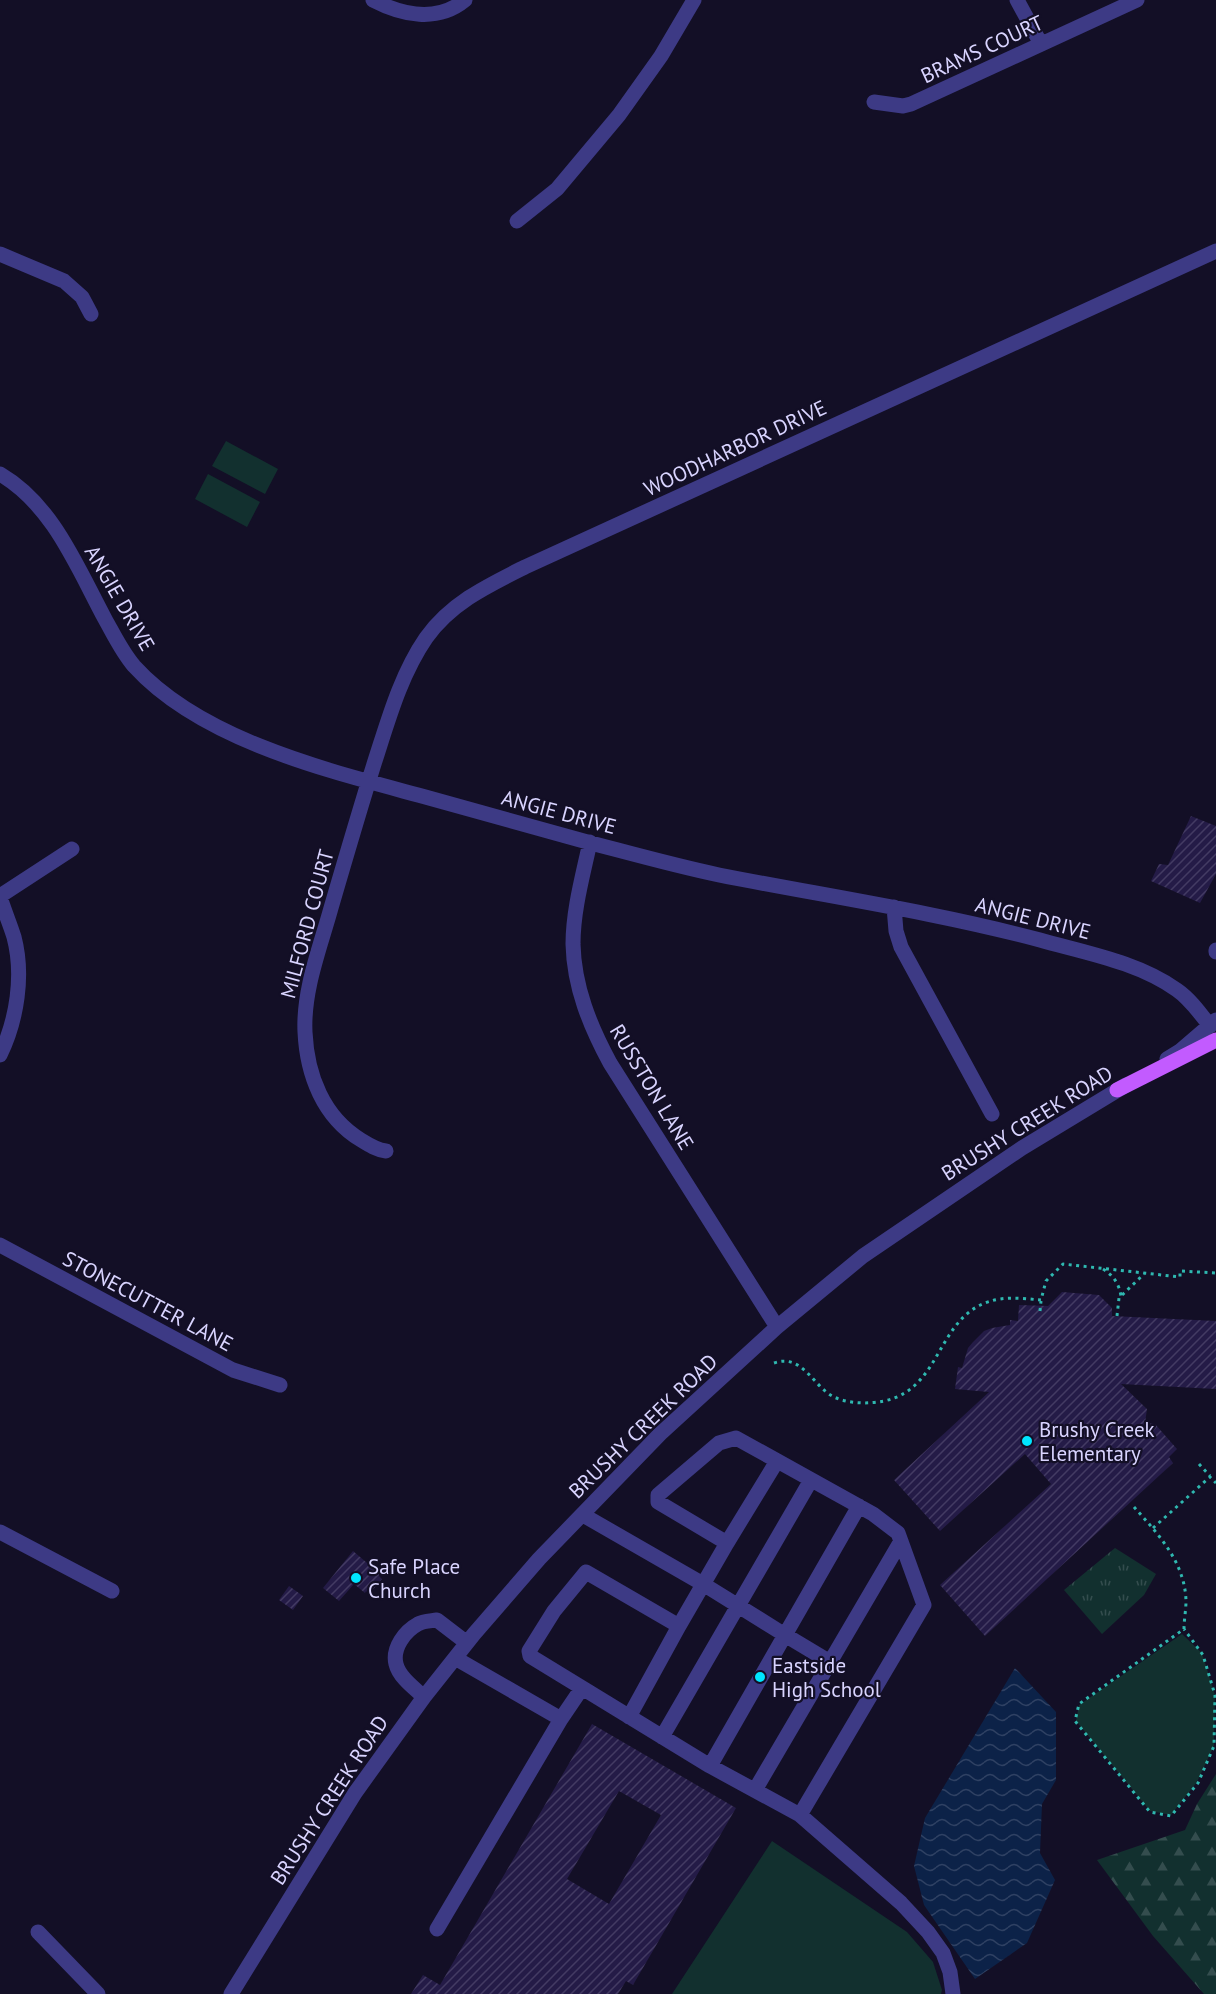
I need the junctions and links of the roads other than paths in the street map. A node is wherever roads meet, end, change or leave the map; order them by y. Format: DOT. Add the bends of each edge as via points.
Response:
graph roads {
  1 [pos="373,0"];
  2 [pos="465,0"];
  3 [pos="694,0"];
  4 [pos="1017,0"];
  5 [pos="1137,0"];
  6 [pos="1041,44"];
  7 [pos="874,102"];
  8 [pos="517,220"];
  9 [pos="1216,251"];
  10 [pos="0,254"];
  11 [pos="91,314"];
  12 [pos="0,474"];
  13 [pos="369,782"];
  14 [pos="590,842"];
  15 [pos="72,849"];
  16 [pos="0,897"];
  17 [pos="894,907"];
  18 [pos="1214,1028"];
  19 [pos="0,1055"];
  20 [pos="1117,1090"];
  21 [pos="992,1114"];
  22 [pos="386,1151"];
  23 [pos="0,1245"];
  24 [pos="777,1327"];
  25 [pos="280,1385"];
  26 [pos="777,1461"];
  27 [pos="811,1479"];
  28 [pos="859,1506"];
  29 [pos="583,1515"];
  30 [pos="0,1532"];
  31 [pos="901,1541"];
  32 [pos="727,1543"];
  33 [pos="703,1584"];
  34 [pos="111,1591"];
  35 [pos="738,1607"];
  36 [pos="678,1626"];
  37 [pos="785,1635"];
  38 [pos="467,1643"];
  39 [pos="455,1658"];
  40 [pos="830,1662"];
  41 [pos="582,1688"];
  42 [pos="424,1697"];
  43 [pos="629,1717"];
  44 [pos="561,1719"];
  45 [pos="662,1737"];
  46 [pos="710,1766"];
  47 [pos="755,1790"];
  48 [pos="800,1815"];
  49 [pos="437,1929"];
  50 [pos="38,1932"];
  51 [pos="98,1994"];
  52 [pos="231,1994"];
  53 [pos="953,1994"];
  1 -- 2 [label="street" via="397,11 419,15 441,12"];
  3 -- 8 [label="street" via="619,115 557,189"];
  4 -- 6 [label="street"];
  5 -- 6 [label="street, BRAMS COURT"];
  6 -- 7 [label="street, BRAMS COURT" via="911,104"];
  9 -- 13 [label="street, WOODHARBOR DRIVE" via="478,591 441,620 414,658 394,702"];
  10 -- 11 [label="street" via="64,281 82,297"];
  12 -- 13 [label="street, ANGIE DRIVE" via="29,496 47,517 118,645 144,676 198,715 236,736"];
  13 -- 14 [label="street, ANGIE DRIVE"];
  13 -- 22 [label="street, MILFORD COURT" via="307,996 305,1031 312,1075 324,1103 352,1135"];
  14 -- 17 [label="street, ANGIE DRIVE" via="715,874"];
  14 -- 24 [label="street, RUSSTON LANE" via="573,941 577,982 590,1021 610,1063"];
  15 -- 16 [label="street"];
  16 -- 19 [label="street" via="14,937 18,986 14,1018"];
  17 -- 18 [label="street, ANGIE DRIVE" via="1004,931 1128,965 1178,990"];
  17 -- 21 [label="street" via="902,947"];
  18 -- 20 [label="main road"];
  20 -- 24 [label="street, BRUSHY CREEK ROAD" via="1022,1148 863,1256"];
  23 -- 25 [label="street, STONECUTTER LANE" via="233,1370"];
  24 -- 29 [label="street, BRUSHY CREEK ROAD" via="660,1434"];
  26 -- 27 [label="street"];
  26 -- 32 [label="street"];
  26 -- 32 [label="street" via="736,1438 719,1443 658,1495 658,1502"];
  27 -- 28 [label="street"];
  27 -- 35 [label="street"];
  28 -- 31 [label="street" via="898,1533"];
  28 -- 37 [label="street"];
  29 -- 33 [label="street"];
  29 -- 38 [label="street, BRUSHY CREEK ROAD" via="539,1559"];
  30 -- 34 [label="street"];
  31 -- 40 [label="street"];
  31 -- 48 [label="street" via="924,1605"];
  32 -- 33 [label="street"];
  33 -- 35 [label="street"];
  33 -- 36 [label="street"];
  35 -- 37 [label="street"];
  35 -- 45 [label="street"];
  36 -- 41 [label="street" via="586,1572 554,1611 529,1651 530,1656"];
  36 -- 43 [label="street"];
  37 -- 40 [label="street"];
  37 -- 46 [label="street"];
  38 -- 39 [label="street, BRUSHY CREEK ROAD"];
  38 -- 42 [label="street" via="437,1620 420,1622 407,1632 396,1648 396,1665"];
  39 -- 42 [label="street, BRUSHY CREEK ROAD"];
  39 -- 44 [label="street"];
  40 -- 47 [label="street"];
  41 -- 43 [label="street"];
  41 -- 44 [label="street"];
  42 -- 52 [label="street, BRUSHY CREEK ROAD" via="349,1802"];
  43 -- 45 [label="street"];
  44 -- 49 [label="street"];
  45 -- 46 [label="street"];
  46 -- 47 [label="street"];
  47 -- 48 [label="street"];
  48 -- 53 [label="street" via="902,1903 928,1932 943,1953"];
  50 -- 51 [label="street"];
}
